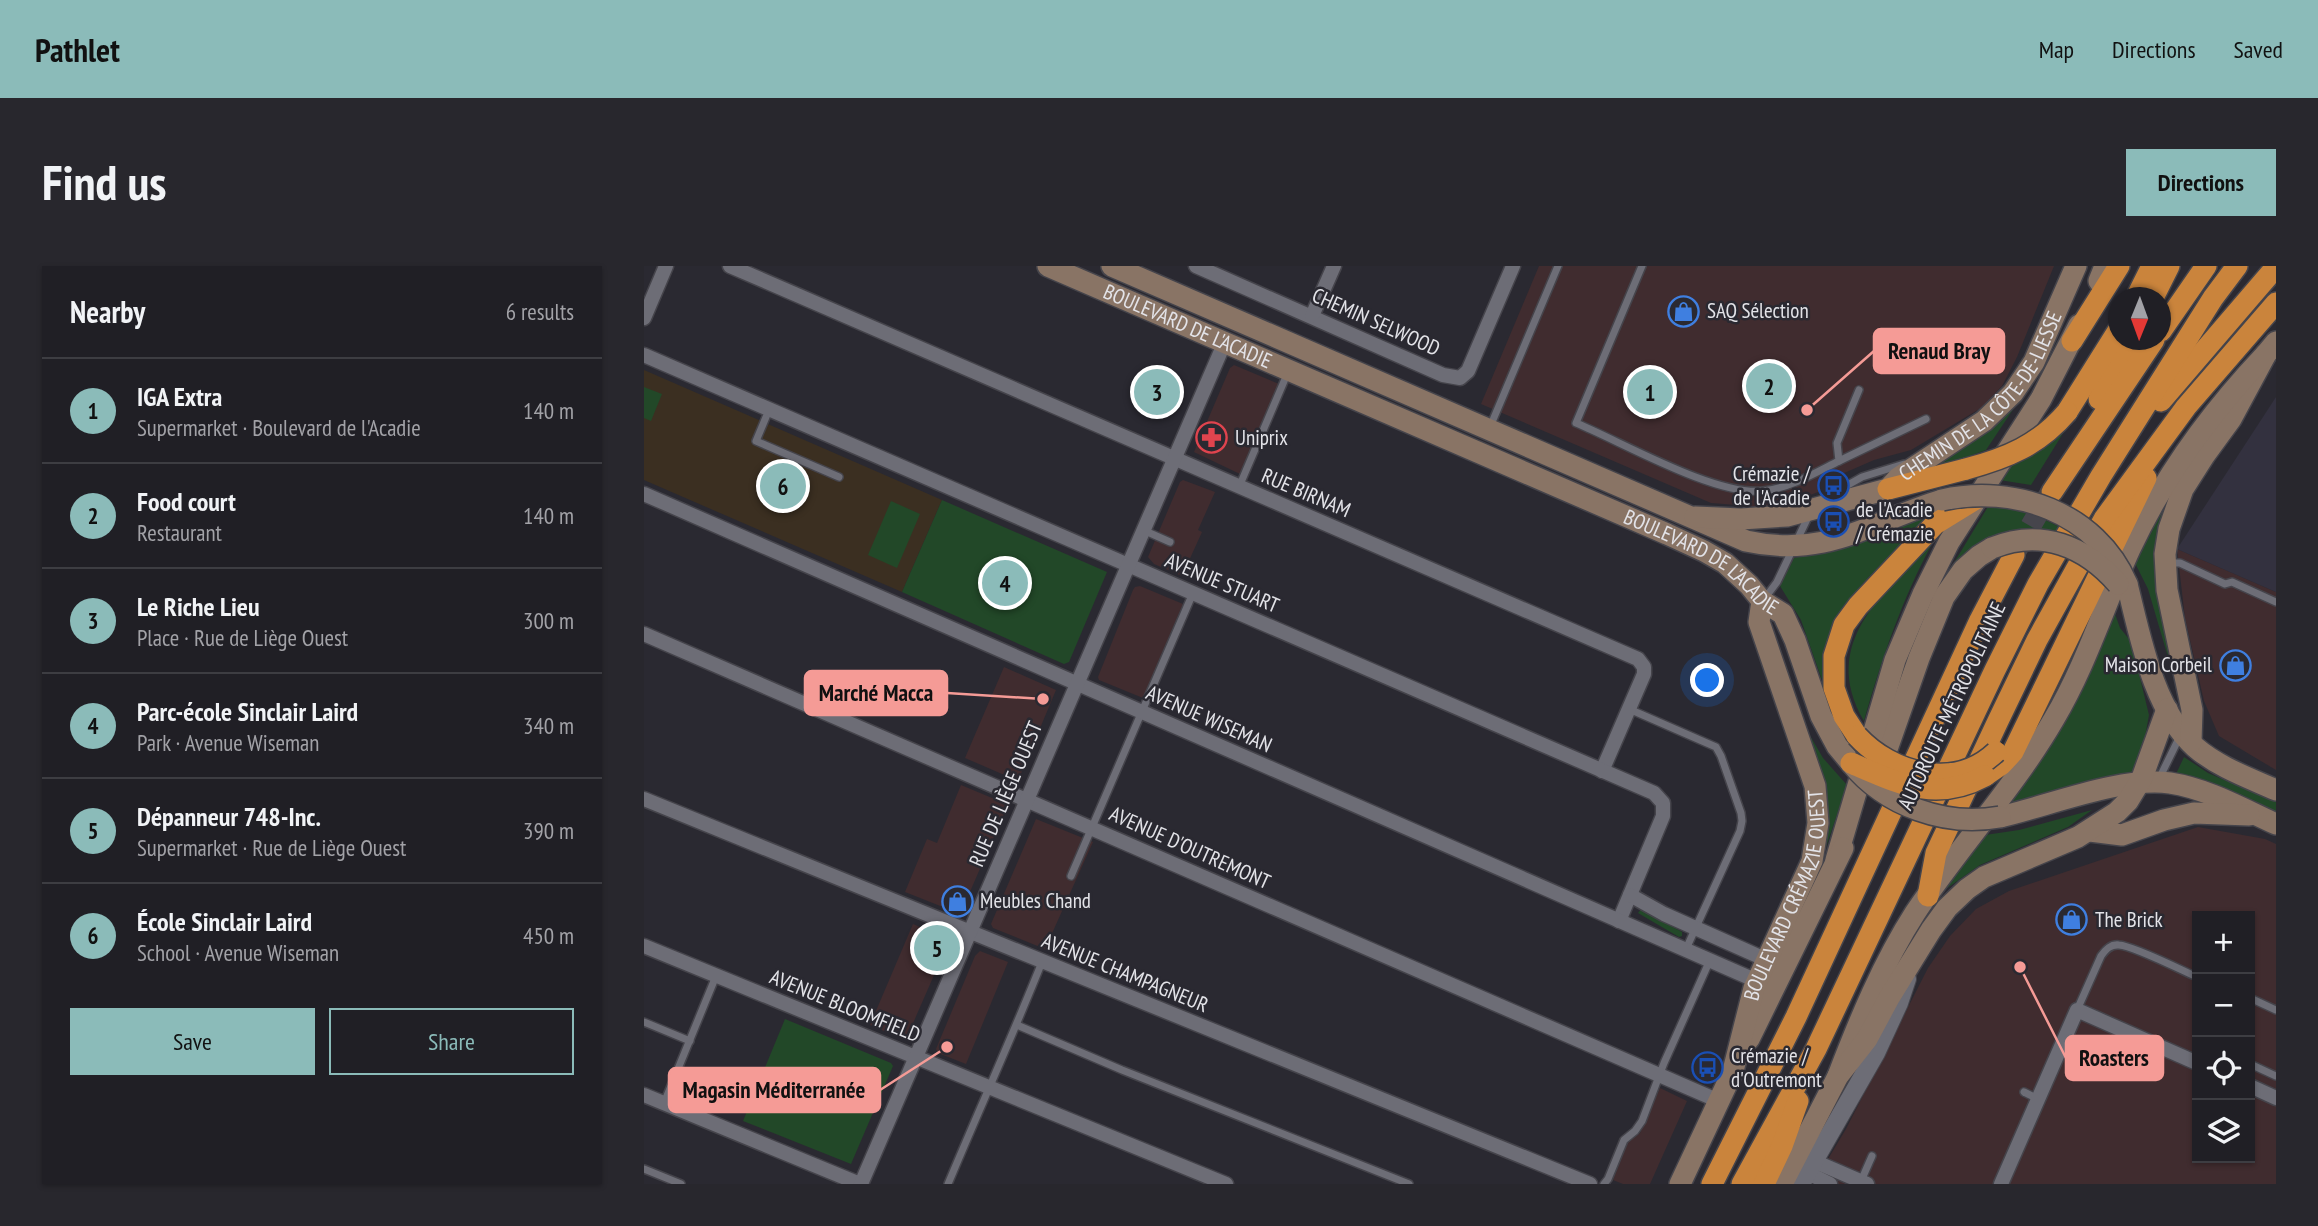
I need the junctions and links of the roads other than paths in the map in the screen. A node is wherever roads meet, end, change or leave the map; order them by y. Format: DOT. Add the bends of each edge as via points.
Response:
graph roads {
  1 [pos="666,266"];
  2 [pos="730,266"];
  3 [pos="1048,266"];
  4 [pos="1112,266"];
  5 [pos="1196,266"];
  6 [pos="1334,266"];
  7 [pos="1513,266"];
  8 [pos="1558,266"];
  9 [pos="1642,266"];
  10 [pos="2076,266"];
  11 [pos="2119,266"];
  12 [pos="2152,266"];
  13 [pos="2169,266"];
  14 [pos="2206,266"];
  15 [pos="2237,266"];
  16 [pos="2276,267"];
  17 [pos="2103,271"];
  18 [pos="2142,287"];
  19 [pos="2158,287"];
  20 [pos="2276,303"];
  21 [pos="1312,316"];
  22 [pos="2171,317"];
  23 [pos="644,318"];
  24 [pos="2072,341"];
  25 [pos="1224,344"];
  26 [pos="2108,347"];
  27 [pos="2271,348"];
  28 [pos="2124,350"];
  29 [pos="2147,350"];
  30 [pos="644,355"];
  31 [pos="1288,371"];
  32 [pos="1859,390"];
  33 [pos="769,410"];
  34 [pos="1926,419"];
  35 [pos="1489,429"];
  36 [pos="2167,433"];
  37 [pos="2118,450"];
  38 [pos="1174,459"];
  39 [pos="1925,459"];
  40 [pos="1839,461"];
  41 [pos="839,477"];
  42 [pos="1239,487"];
  43 [pos="1888,489"];
  44 [pos="644,494"];
  45 [pos="1979,497"];
  46 [pos="1811,509"];
  47 [pos="1692,517"];
  48 [pos="1143,530"];
  49 [pos="1170,542"];
  50 [pos="1794,547"];
  51 [pos="2014,555"];
  52 [pos="2165,562"];
  53 [pos="1128,565"];
  54 [pos="1193,593"];
  55 [pos="2127,593"];
  56 [pos="1762,601"];
  57 [pos="2276,602"];
  58 [pos="644,634"];
  59 [pos="1077,684"];
  60 [pos="2034,707"];
  61 [pos="1629,709"];
  62 [pos="2167,709"];
  63 [pos="1142,713"];
  64 [pos="2186,738"];
  65 [pos="1851,762"];
  66 [pos="1602,771"];
  67 [pos="2142,789"];
  68 [pos="2276,790"];
  69 [pos="644,799"];
  70 [pos="1027,800"];
  71 [pos="2267,820"];
  72 [pos="1093,828"];
  73 [pos="2090,831"];
  74 [pos="1836,860"];
  75 [pos="1071,876"];
  76 [pos="1630,895"];
  77 [pos="1928,896"];
  78 [pos="1619,921"];
  79 [pos="1695,928"];
  80 [pos="969,932"];
  81 [pos="644,946"];
  82 [pos="1686,949"];
  83 [pos="1710,960"];
  84 [pos="1767,960"];
  85 [pos="1913,961"];
  86 [pos="1042,962"];
  87 [pos="2192,975"];
  88 [pos="716,976"];
  89 [pos="1757,981"];
  90 [pos="2255,1000"];
  91 [pos="2077,1010"];
  92 [pos="2276,1010"];
  93 [pos="644,1022"];
  94 [pos="1017,1025"];
  95 [pos="690,1041"];
  96 [pos="1816,1049"];
  97 [pos="915,1057"];
  98 [pos="2192,1060"];
  99 [pos="2255,1066"];
  100 [pos="1733,1071"];
  101 [pos="1660,1075"];
  102 [pos="1838,1076"];
  103 [pos="2276,1076"];
  104 [pos="989,1088"];
  105 [pos="2255,1088"];
  106 [pos="2024,1093"];
  107 [pos="644,1095"];
  108 [pos="2276,1098"];
  109 [pos="2038,1099"];
  110 [pos="1719,1101"];
  111 [pos="664,1103"];
  112 [pos="1872,1156"];
  113 [pos="644,1169"];
  114 [pos="1808,1173"];
  115 [pos="1864,1183"];
  116 [pos="681,1184"];
  117 [pos="860,1184"];
  118 [pos="948,1184"];
  119 [pos="1226,1184"];
  120 [pos="1409,1184"];
  121 [pos="1590,1184"];
  122 [pos="1604,1184"];
  123 [pos="1680,1184"];
  124 [pos="1712,1184"];
  125 [pos="1742,1184"];
  126 [pos="1763,1184"];
  127 [pos="1782,1184"];
  128 [pos="1830,1184"];
  129 [pos="2001,1184"];
  1 -- 23 [label="street"];
  2 -- 38 [label="street, RUE BIRNAM"];
  3 -- 25 [label="main road, BOULEVARD DE L'ACADIE"];
  4 -- 35 [label="main road, BOULEVARD DE L'ACADIE"];
  5 -- 21 [label="street, CHEMIN SELWOOD"];
  6 -- 21 [label="street"];
  7 -- 21 [label="street, CHEMIN SELWOOD" via="1463,377 1447,376"];
  8 -- 35 [label="lane"];
  9 -- 40 [label="lane" via="1576,423 1684,471 1744,490 1782,487"];
  10 -- 39 [label="main road, CHEMIN DE LA CÔTE-DE-LIESSE" via="2021,384 1984,421"];
  11 -- 24 [label="highway"];
  12 -- 18 [label="highway"];
  13 -- 19 [label="highway"];
  14 -- 22 [label="highway"];
  15 -- 37 [label="highway, AUTOROUTE MÉTROPOLITAINE"];
  16 -- 37 [label="highway"];
  17 -- 24 [label="main road"];
  20 -- 36 [label="highway"];
  24 -- 45 [label="main road"];
  25 -- 31 [label="main road, BOULEVARD DE L'ACADIE"];
  25 -- 38 [label="street, RUE DE LIÈGE OUEST"];
  26 -- 43 [label="highway, bridge" via="2067,412 2026,448"];
  27 -- 52 [label="main road" via="2231,419 2183,489 2169,529"];
  27 -- 77 [label="main road" via="2203,426 2169,476 2131,547 2084,663 2053,721"];
  28 -- 29 [label="highway" via="2052,492"];
  30 -- 33 [label="street, AVENUE STUART"];
  31 -- 42 [label="lane"];
  31 -- 56 [label="main road, BOULEVARD DE L'ACADIE" via="1704,551 1736,572"];
  32 -- 40 [label="lane" via="1837,443"];
  33 -- 41 [label="lane" via="756,441"];
  33 -- 53 [label="street, AVENUE STUART"];
  34 -- 40 [label="lane"];
  35 -- 47 [label="main road, BOULEVARD DE L'ACADIE"];
  36 -- 60 [label="highway"];
  36 -- 77 [label="highway" via="2104,519 2037,640 1936,853"];
  37 -- 96 [label="highway, AUTOROUTE MÉTROPOLITAINE" via="2049,564 2010,640"];
  38 -- 42 [label="street, RUE BIRNAM"];
  38 -- 48 [label="street, RUE DE LIÈGE OUEST"];
  39 -- 43 [label="main road, CHEMIN DE LA CÔTE-DE-LIESSE"];
  39 -- 46 [label="lane" via="1862,477"];
  42 -- 61 [label="street, RUE BIRNAM" via="1638,659 1644,674"];
  43 -- 46 [label="main road, CHEMIN DE LA CÔTE-DE-LIESSE"];
  44 -- 59 [label="street, AVENUE WISEMAN"];
  45 -- 60 [label="highway, bridge" via="1935,524 1858,606 1844,625 1834,656 1834,688 1844,716 1870,750 1904,769 1924,773 1943,774 1983,762"];
  45 -- 74 [label="main road" via="1937,564 1905,635"];
  46 -- 47 [label="main road, CHEMIN DE LA CÔTE-DE-LIESSE" via="1774,517"];
  46 -- 50 [label="lane"];
  47 -- 50 [label="main road, BOULEVARD DE L'ACADIE" via="1746,541"];
  48 -- 49 [label="lane"];
  48 -- 53 [label="street, RUE DE LIÈGE OUEST"];
  50 -- 55 [label="main road, BOULEVARD DE L'ACADIE, bridge" via="1841,539 1942,500 1998,495 2068,517 2099,541 2116,563"];
  50 -- 56 [label="lane"];
  51 -- 124 [label="highway, AUTOROUTE MÉTROPOLITAINE"];
  52 -- 57 [label="lane" via="2184,565 2225,584 2232,582"];
  52 -- 64 [label="main road" via="2192,710"];
  53 -- 54 [label="street, AVENUE STUART"];
  53 -- 59 [label="street, RUE DE LIÈGE OUEST"];
  54 -- 63 [label="lane"];
  54 -- 66 [label="street, AVENUE STUART"];
  55 -- 62 [label="main road, BOULEVARD DE L'ACADIE"];
  55 -- 74 [label="main road, bridge" via="2096,562 2062,543 2025,539 1993,548 1963,570 1944,597 1867,805"];
  56 -- 65 [label="main road, BOULEVARD DE L'ACADIE" via="1783,614 1821,716"];
  56 -- 84 [label="main road, BOULEVARD CRÉMAZIE OUEST" via="1759,622 1811,773 1818,810 1812,861"];
  58 -- 70 [label="street, AVENUE D'OUTREMONT"];
  59 -- 63 [label="street, AVENUE WISEMAN"];
  59 -- 70 [label="street, RUE DE LIÈGE OUEST"];
  60 -- 65 [label="highway, bridge" via="2013,752 2002,764 1959,786 1924,789"];
  61 -- 66 [label="street, RUE BIRNAM"];
  61 -- 79 [label="lane" via="1716,747 1741,813 1740,831"];
  62 -- 64 [label="main road, BOULEVARD DE L'ACADIE"];
  62 -- 67 [label="main road"];
  63 -- 72 [label="lane"];
  63 -- 78 [label="street, AVENUE WISEMAN"];
  64 -- 67 [label="lane"];
  64 -- 68 [label="main road, BOULEVARD DE L'ACADIE" via="2217,762"];
  65 -- 67 [label="main road, BOULEVARD DE L'ACADIE, bridge" via="1875,788 1913,808 1958,819 2000,817 2106,790"];
  66 -- 76 [label="street, AVENUE STUART" via="1654,793 1664,808"];
  67 -- 71 [label="main road, BOULEVARD DE L'ACADIE" via="2189,787"];
  67 -- 73 [label="main road"];
  69 -- 80 [label="street, AVENUE CHAMPAGNEUR"];
  70 -- 72 [label="street, AVENUE D'OUTREMONT"];
  70 -- 80 [label="street, RUE DE LIÈGE OUEST"];
  71 -- 73 [label="main road" via="2194,813 2122,835"];
  72 -- 75 [label="lane"];
  72 -- 101 [label="street, AVENUE D'OUTREMONT"];
  73 -- 85 [label="main road" via="1975,883 1947,908"];
  74 -- 100 [label="main road"];
  76 -- 78 [label="street, AVENUE STUART"];
  76 -- 79 [label="street"];
  77 -- 102 [label="main road" via="1898,943 1854,1032"];
  78 -- 82 [label="street, AVENUE WISEMAN"];
  79 -- 82 [label="lane"];
  79 -- 84 [label="street"];
  80 -- 86 [label="street, AVENUE CHAMPAGNEUR"];
  80 -- 97 [label="street, RUE DE LIÈGE OUEST"];
  81 -- 88 [label="street, AVENUE BLOOMFIELD"];
  82 -- 83 [label="street, AVENUE WISEMAN"];
  83 -- 89 [label="street, AVENUE WISEMAN"];
  83 -- 101 [label="lane"];
  84 -- 89 [label="main road, BOULEVARD CRÉMAZIE OUEST"];
  85 -- 102 [label="main road" via="1867,1039"];
  85 -- 114 [label="street" via="1876,1053"];
  86 -- 94 [label="lane"];
  86 -- 121 [label="street, AVENUE CHAMPAGNEUR"];
  87 -- 91 [label="lane" via="2115,945 2103,953"];
  88 -- 95 [label="lane"];
  88 -- 97 [label="street, AVENUE BLOOMFIELD"];
  89 -- 100 [label="main road, BOULEVARD CRÉMAZIE OUEST"];
  90 -- 92 [label="lane"];
  91 -- 98 [label="street"];
  91 -- 109 [label="street"];
  93 -- 95 [label="lane"];
  94 -- 104 [label="lane"];
  94 -- 120 [label="lane"];
  95 -- 111 [label="lane"];
  96 -- 125 [label="highway, AUTOROUTE MÉTROPOLITAINE"];
  96 -- 126 [label="highway" via="1782,1146"];
  97 -- 104 [label="street, AVENUE BLOOMFIELD"];
  97 -- 117 [label="street, RUE DE LIÈGE OUEST"];
  99 -- 103 [label="lane"];
  100 -- 110 [label="main road, BOULEVARD CRÉMAZIE OUEST"];
  101 -- 110 [label="street, AVENUE D'OUTREMONT"];
  101 -- 122 [label="lane" via="1639,1126 1624,1140"];
  102 -- 127 [label="main road"];
  104 -- 118 [label="lane"];
  104 -- 119 [label="street, AVENUE BLOOMFIELD"];
  105 -- 108 [label="street"];
  106 -- 109 [label="lane"];
  107 -- 111 [label="street"];
  109 -- 129 [label="street"];
  110 -- 123 [label="main road, BOULEVARD CRÉMAZIE OUEST"];
  111 -- 117 [label="street"];
  112 -- 115 [label="lane"];
  113 -- 116 [label="lane"];
  114 -- 115 [label="street"];
  114 -- 128 [label="street"];
}
